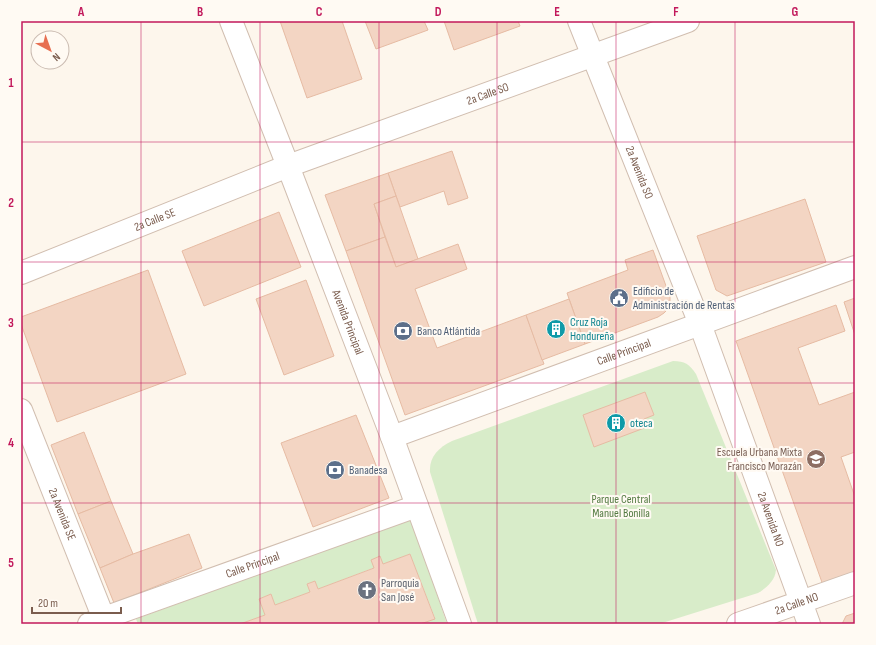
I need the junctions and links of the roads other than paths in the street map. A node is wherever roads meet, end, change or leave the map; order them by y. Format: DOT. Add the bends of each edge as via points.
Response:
graph roads {
  1 [pos="231,21"];
  2 [pos="579,21"];
  3 [pos="688,21"];
  4 [pos="592,56"];
  5 [pos="288,166"];
  6 [pos="855,267"];
  7 [pos="21,273"];
  8 [pos="700,324"];
  9 [pos="21,410"];
  10 [pos="392,437"];
  11 [pos="417,506"];
  12 [pos="855,583"];
  13 [pos="800,602"];
  14 [pos="100,622"];
  15 [pos="460,624"];
  16 [pos="738,624"];
  17 [pos="809,624"];
  1 -- 5 [label="street, Avenida Principal"];
  2 -- 4 [label="street, 2a Avenida SO"];
  3 -- 4 [label="street, 2a Calle SO"];
  4 -- 5 [label="street, 2a Calle SO"];
  4 -- 8 [label="street, 2a Avenida SO"];
  5 -- 7 [label="street, 2a Calle SE"];
  5 -- 10 [label="street, Avenida Principal"];
  6 -- 8 [label="street, Calle Principal"];
  8 -- 10 [label="street, Calle Principal"];
  8 -- 13 [label="street, 2a Avenida NO"];
  9 -- 14 [label="street, 2a Avenida SE"];
  10 -- 11 [label="street, Avenida Principal"];
  11 -- 14 [label="street, Calle Principal"];
  11 -- 15 [label="street, Avenida Principal"];
  12 -- 13 [label="street, 2a Calle NO"];
  13 -- 16 [label="street, 2a Calle NO"];
  13 -- 17 [label="street, 2a Avenida NO"];
}
